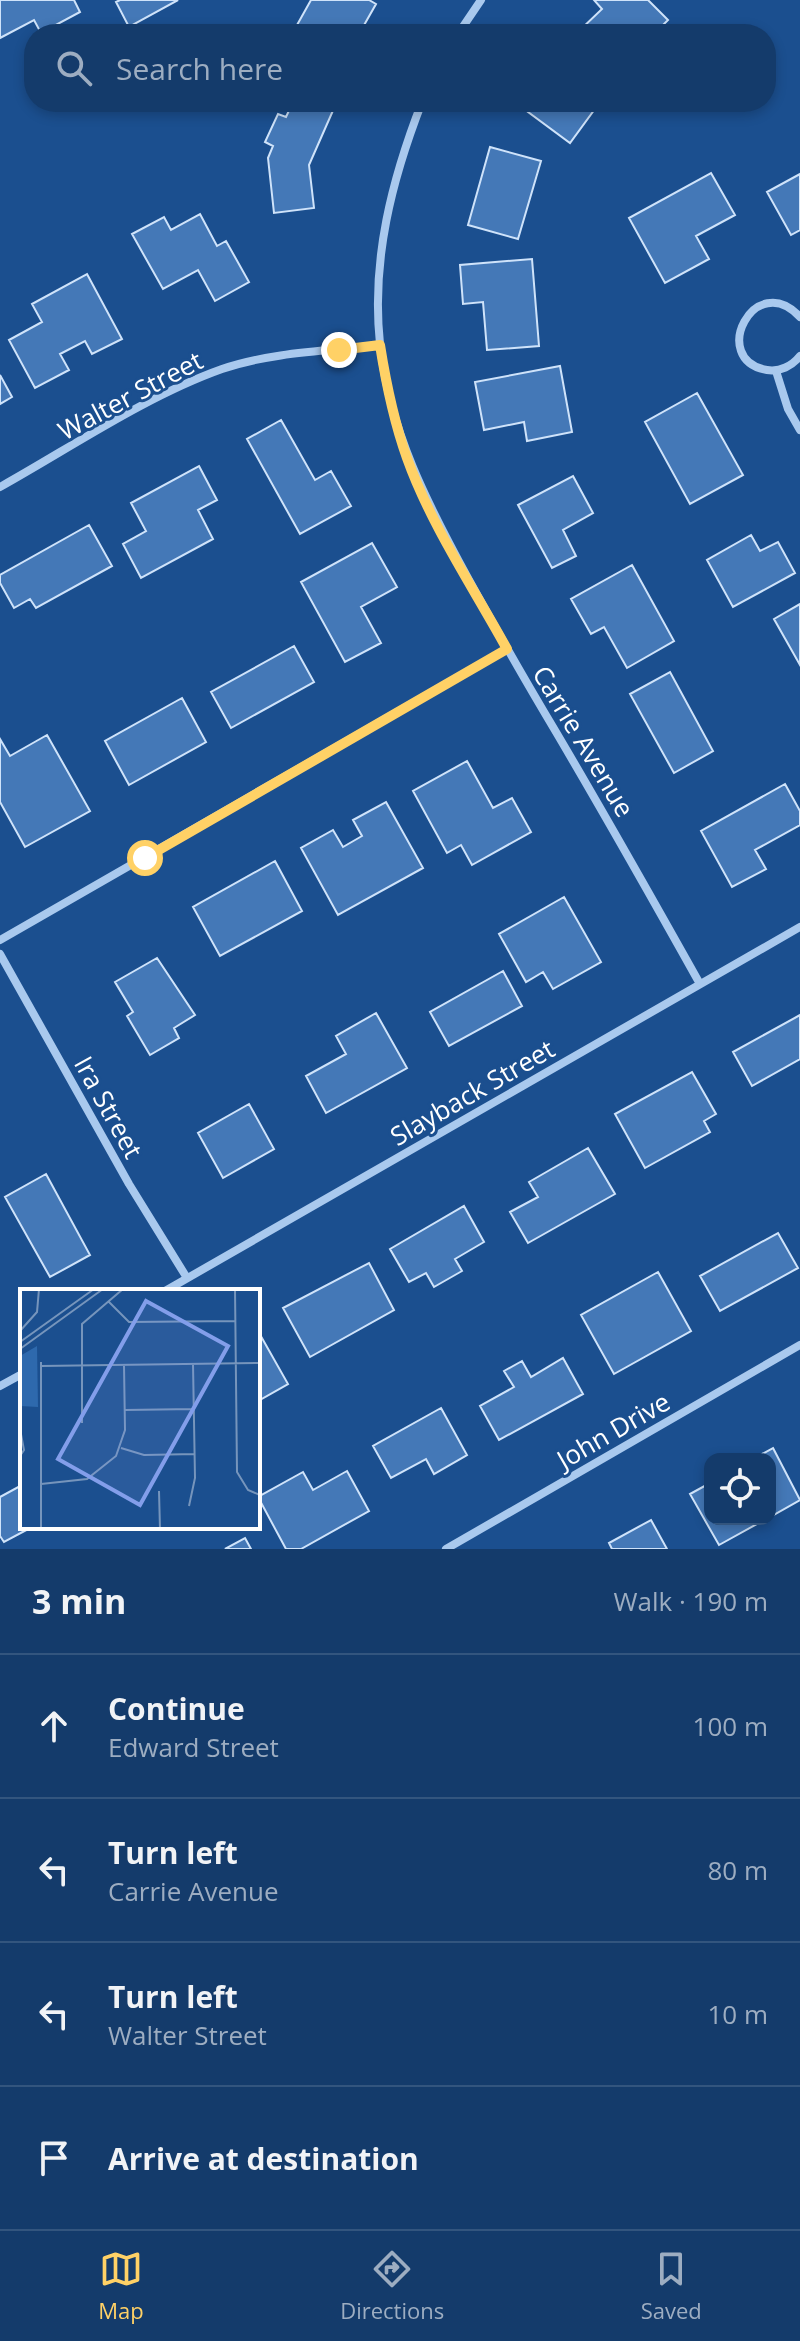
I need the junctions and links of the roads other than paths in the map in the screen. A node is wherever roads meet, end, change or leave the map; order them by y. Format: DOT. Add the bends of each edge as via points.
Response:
graph roads {
  1 [pos="481,0"];
  2 [pos="465,24"];
  3 [pos="419,112"];
  4 [pos="800,317"];
  5 [pos="380,345"];
  6 [pos="800,356"];
  7 [pos="776,371"];
  8 [pos="800,430"];
  9 [pos="0,487"];
  10 [pos="507,649"];
  11 [pos="800,927"];
  12 [pos="0,940"];
  13 [pos="0,954"];
  14 [pos="700,984"];
  15 [pos="187,1278"];
  16 [pos="168,1289"];
  17 [pos="800,1345"];
  18 [pos="20,1375"];
  19 [pos="0,1386"];
  20 [pos="446,1549"];
  1 -- 2 [label="street"];
  3 -- 5 [label="street, Carrie Avenue" via="388,203 380,263"];
  4 -- 7 [label="street" via="783,304 771,303 751,310 740,328 747,359"];
  5 -- 9 [label="street, Walter Street" via="224,369 175,388"];
  5 -- 10 [label="street, Carrie Avenue" via="413,472"];
  6 -- 7 [label="street"];
  7 -- 8 [label="street"];
  10 -- 12 [label="street"];
  10 -- 14 [label="street, Carrie Avenue"];
  11 -- 14 [label="street, Slayback Street"];
  13 -- 15 [label="street, Ira Street"];
  14 -- 15 [label="street, Slayback Street"];
  15 -- 16 [label="street, Slayback Street"];
  17 -- 20 [label="street, John Drive"];
  18 -- 19 [label="street"];
}
